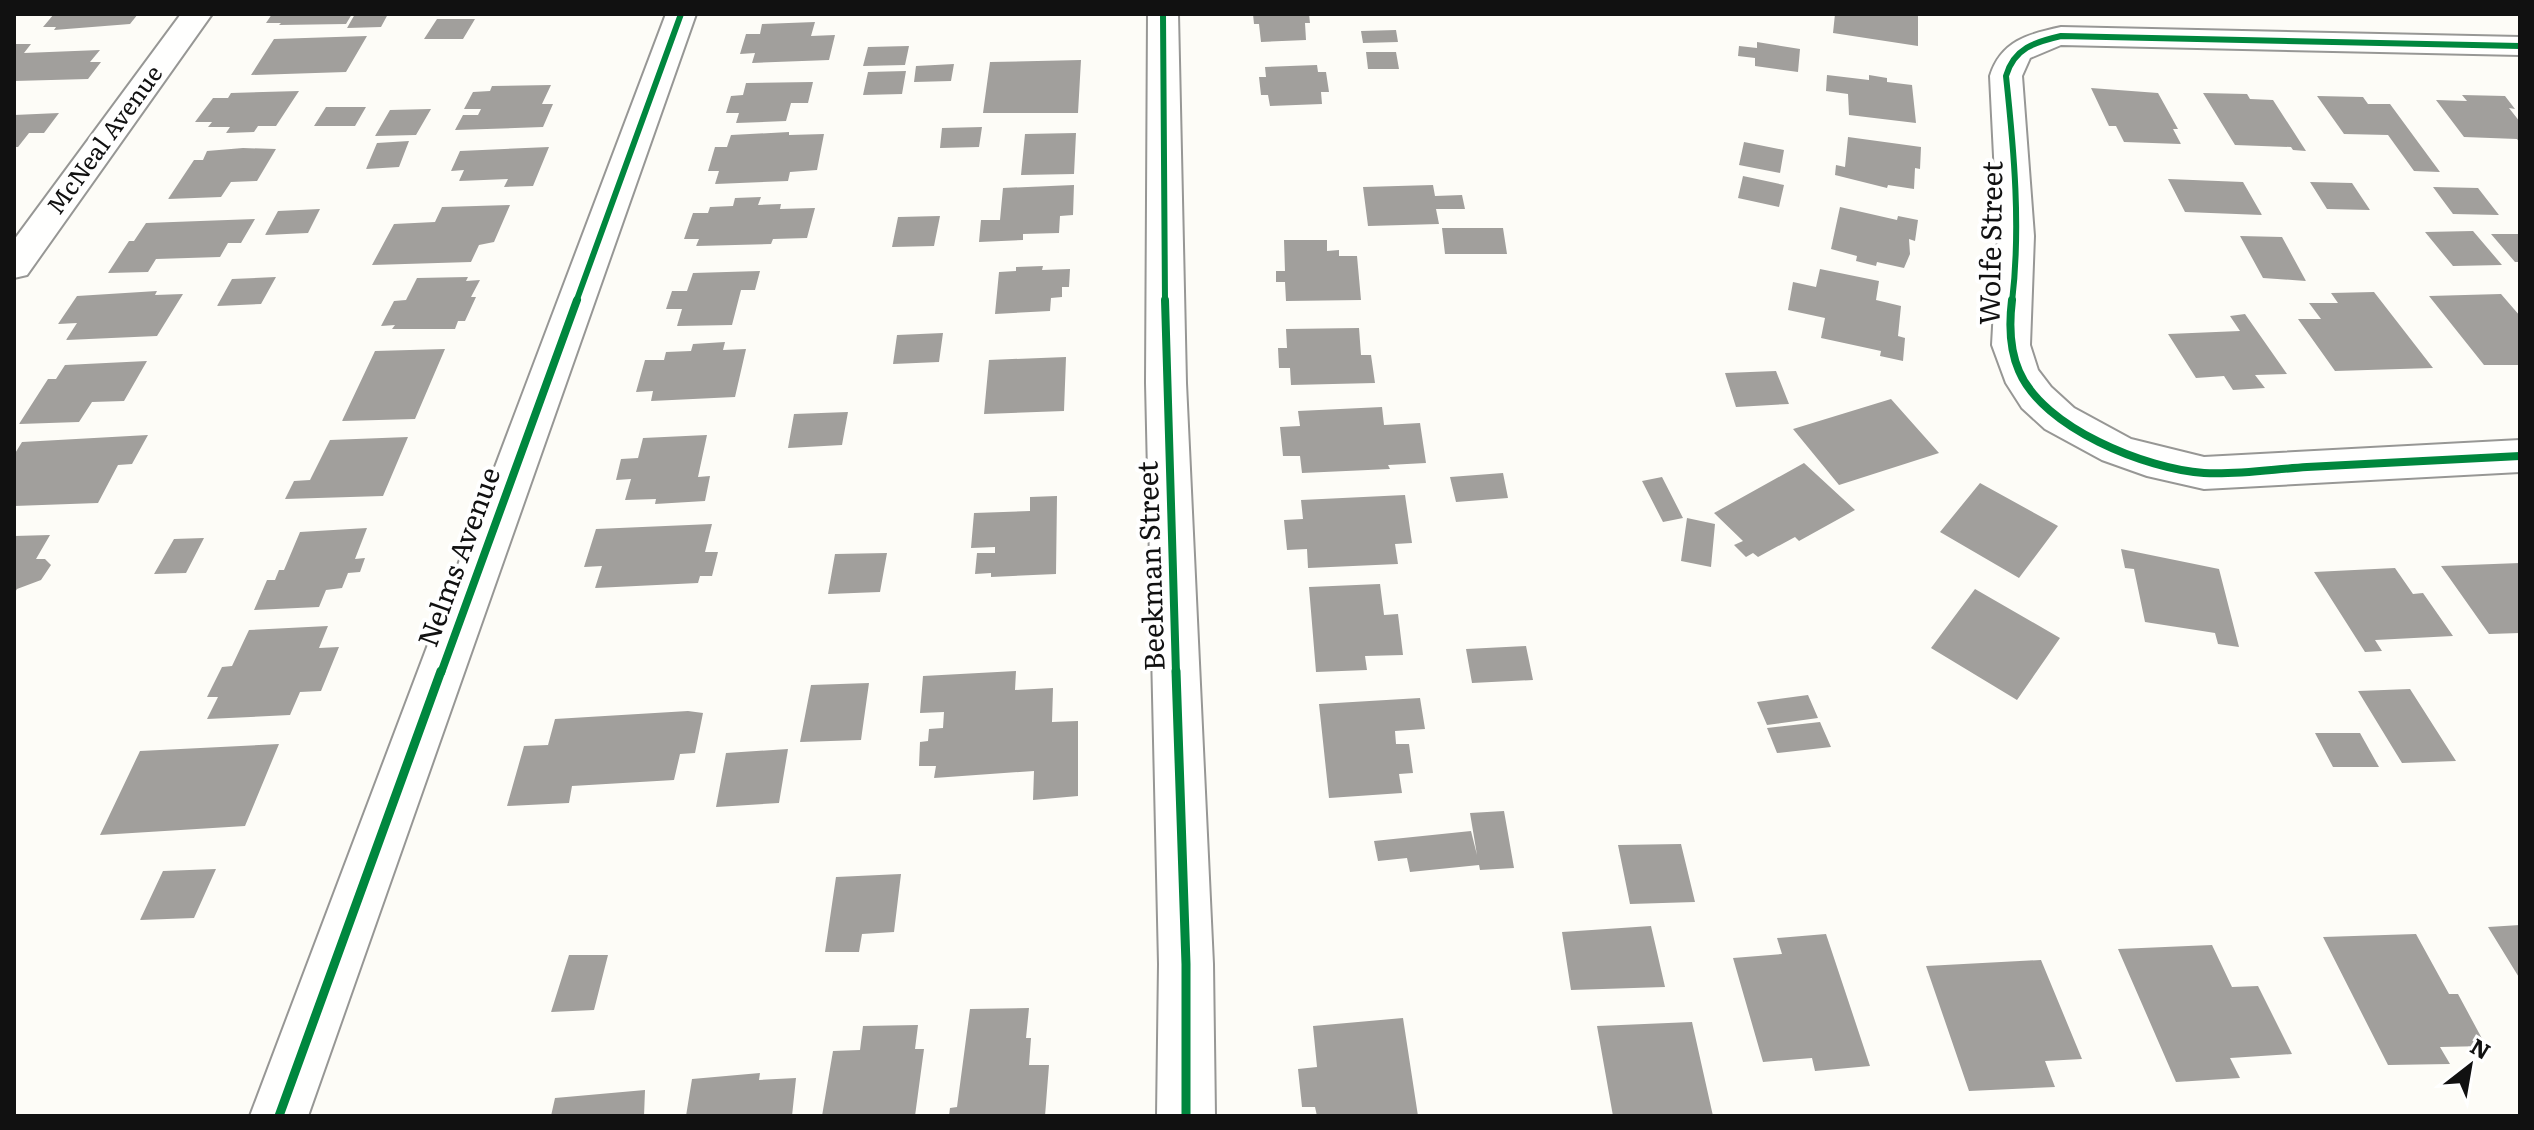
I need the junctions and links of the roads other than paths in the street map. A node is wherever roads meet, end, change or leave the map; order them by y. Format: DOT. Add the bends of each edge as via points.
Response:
graph roads {
  1 [pos="197,14"];
  2 [pos="681,14"];
  3 [pos="1163,14"];
  4 [pos="2520,46"];
  5 [pos="14,266"];
  6 [pos="2520,456"];
  7 [pos="279,1116"];
  8 [pos="1186,1116"];
  1 -- 5 [label="street, McNeal Avenue"];
  2 -- 7 [label="street, Nelms Avenue"];
  3 -- 8 [label="street, Beekman Street" via="1166,383 1186,964"];
  4 -- 6 [label="street, Wolfe Street" via="2061,36 2020,49 2006,76 2016,163 2011,346 2024,380 2074,429 2114,451 2204,473"];
}
